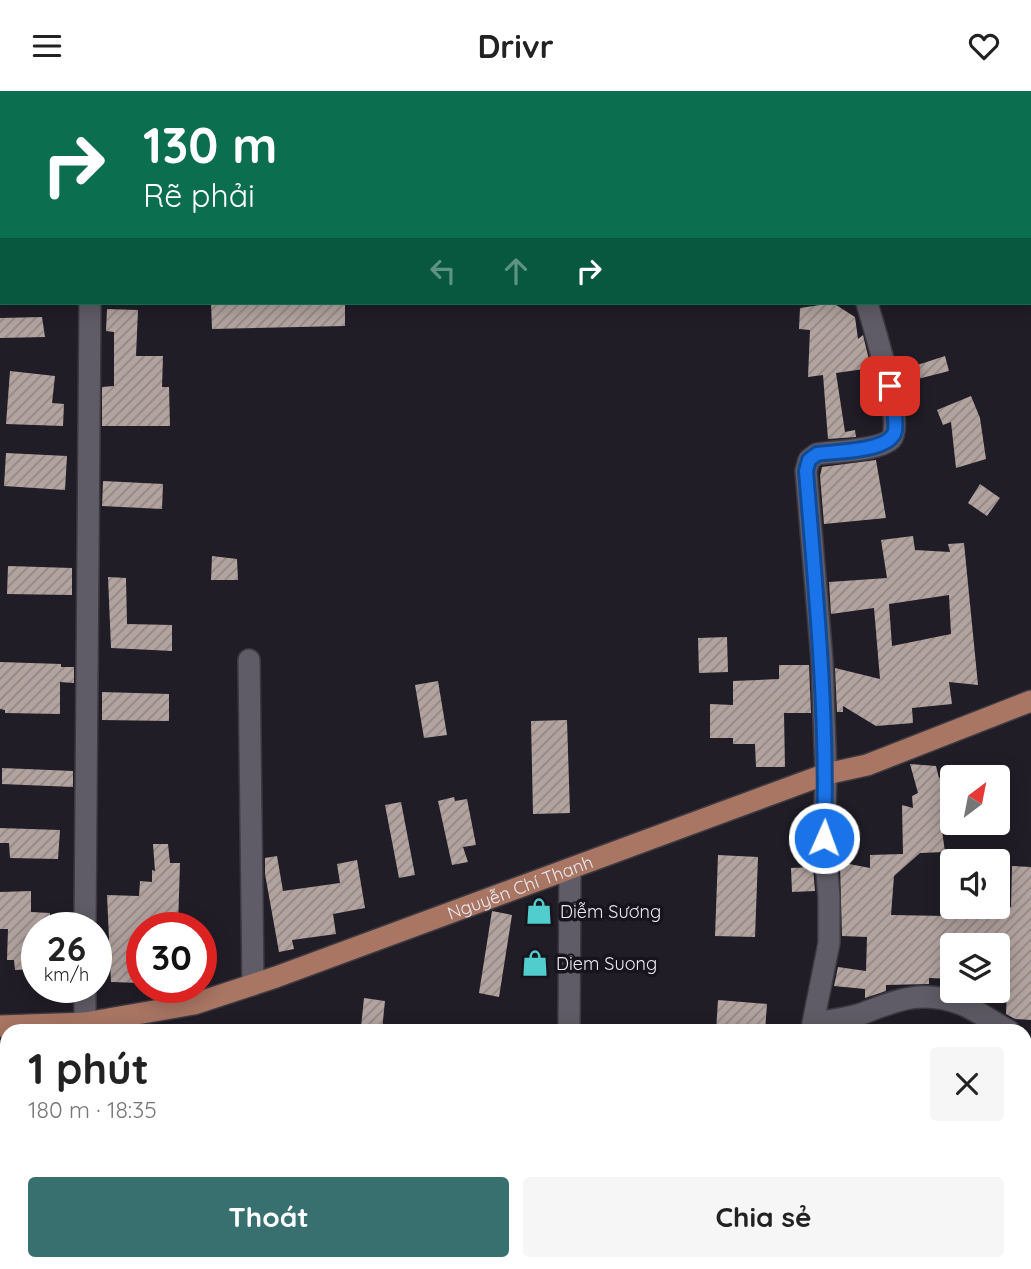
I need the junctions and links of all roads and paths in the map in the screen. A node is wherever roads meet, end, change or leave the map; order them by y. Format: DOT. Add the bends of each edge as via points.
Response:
graph roads {
  1 [pos="90,305"];
  2 [pos="868,305"];
  3 [pos="249,660"];
  4 [pos="1031,701"];
  5 [pos="826,774"];
  6 [pos="570,869"];
  7 [pos="85,912"];
  8 [pos="253,985"];
  9 [pos="85,1003"];
  10 [pos="85,1023"];
  11 [pos="80,1024"];
  12 [pos="569,1024"];
  13 [pos="814,1024"];
  14 [pos="824,1024"];
  15 [pos="996,1024"];
  1 -- 7 [label="street"];
  2 -- 5 [label="street" via="890,386 895,432 880,445 817,454 806,471 822,660"];
  3 -- 8 [label="street"];
  4 -- 5 [label="main road, Nguyễn Chí Thanh" via="867,765"];
  5 -- 6 [label="main road, Nguyễn Chí Thanh"];
  5 -- 13 [label="street" via="829,943"];
  6 -- 8 [label="main road, Nguyễn Chí Thanh"];
  6 -- 12 [label="street"];
  8 -- 10 [label="main road, Nguyễn Chí Thanh" via="194,1005"];
  9 -- 10 [label="street"];
  10 -- 11 [label="main road, Nguyễn Chí Thanh"];
  14 -- 15 [label="street" via="893,1000 921,996 962,1005"];
}
